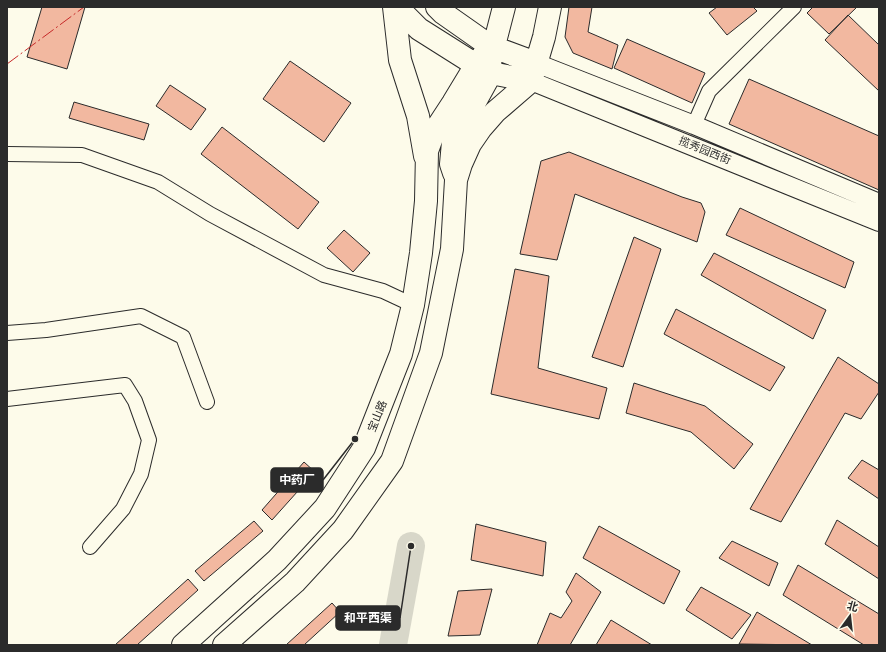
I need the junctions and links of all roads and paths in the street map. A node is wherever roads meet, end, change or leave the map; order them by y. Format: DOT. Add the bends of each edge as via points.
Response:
graph roads {
  1 [pos="394,7"];
  2 [pos="397,7"];
  3 [pos="437,7"];
  4 [pos="504,7"];
  5 [pos="550,7"];
  6 [pos="794,7"];
  7 [pos="490,46"];
  8 [pos="483,69"];
  9 [pos="534,72"];
  10 [pos="694,125"];
  11 [pos="7,154"];
  12 [pos="427,167"];
  13 [pos="456,180"];
  14 [pos="879,203"];
  15 [pos="879,222"];
  16 [pos="413,305"];
  17 [pos="7,334"];
  18 [pos="7,399"];
  19 [pos="207,402"];
  20 [pos="90,547"];
  21 [pos="183,645"];
  22 [pos="224,645"];
  1 -- 12 [label="main road" via="400,60 418,116"];
  2 -- 8 [label="main road" via="419,29"];
  3 -- 7 [label="main road"];
  4 -- 7 [label="main road" via="496,38"];
  5 -- 9 [label="main road"];
  6 -- 10 [label="street" via="709,91"];
  7 -- 8 [label="main road"];
  7 -- 9 [label="main road"];
  8 -- 9 [label="main road"];
  8 -- 12 [label="main road" via="453,103 434,132 427,151"];
  8 -- 13 [label="main road" via="453,142 451,164"];
  9 -- 10 [label="street, 揽秀园西街"];
  9 -- 13 [label="main road" via="481,128 470,144"];
  9 -- 15 [label="street, 揽秀园西街"];
  10 -- 14 [label="street, 揽秀园西街"];
  11 -- 16 [label="street" via="82,155 158,182 210,214 324,275 383,291"];
  12 -- 16 [label="main road, 宝山路" via="421,253"];
  13 -- 22 [label="main road" via="452,249 431,353 392,461 343,530 295,582"];
  16 -- 21 [label="main road, 宝山路" via="401,354 364,448 325,508 277,560"];
  17 -- 19 [label="street" via="141,316 183,337"];
  18 -- 20 [label="street" via="125,385 135,401 149,440 141,474 123,509"];
}
